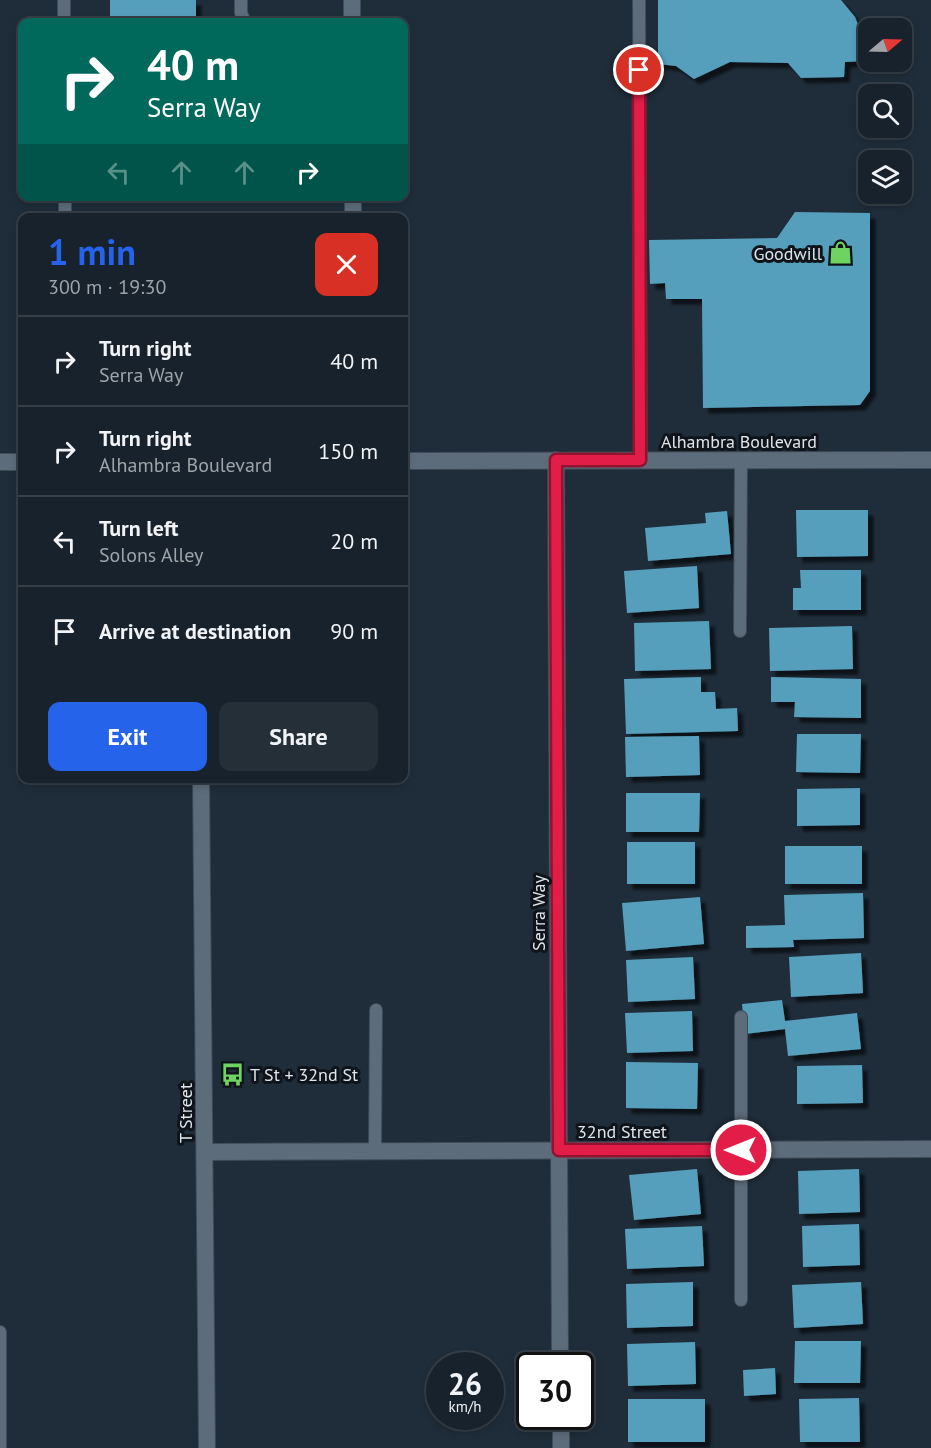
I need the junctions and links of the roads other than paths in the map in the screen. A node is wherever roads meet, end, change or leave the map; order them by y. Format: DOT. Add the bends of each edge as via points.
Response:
graph roads {
  1 [pos="64,0"];
  2 [pos="241,0"];
  3 [pos="351,0"];
  4 [pos="639,0"];
  5 [pos="64,18"];
  6 [pos="243,18"];
  7 [pos="352,18"];
  8 [pos="408,460"];
  9 [pos="556,460"];
  10 [pos="640,460"];
  11 [pos="741,460"];
  12 [pos="931,460"];
  13 [pos="0,462"];
  14 [pos="18,462"];
  15 [pos="740,632"];
  16 [pos="201,783"];
  17 [pos="376,1010"];
  18 [pos="741,1017"];
  19 [pos="931,1149"];
  20 [pos="559,1150"];
  21 [pos="741,1150"];
  22 [pos="375,1151"];
  23 [pos="205,1152"];
  24 [pos="741,1300"];
  25 [pos="0,1332"];
  26 [pos="560,1352"];
  27 [pos="561,1430"];
  28 [pos="0,1448"];
  29 [pos="207,1448"];
  30 [pos="561,1448"];
  1 -- 5 [label="lane"];
  2 -- 6 [label="lane"];
  3 -- 7 [label="street"];
  4 -- 10 [label="lane"];
  8 -- 9 [label="street, Alhambra Boulevard"];
  9 -- 10 [label="street, Alhambra Boulevard"];
  9 -- 20 [label="street, Serra Way"];
  10 -- 11 [label="street, Alhambra Boulevard"];
  11 -- 12 [label="street, Alhambra Boulevard"];
  11 -- 15 [label="lane"];
  13 -- 14 [label="street"];
  16 -- 23 [label="street, T Street"];
  17 -- 22 [label="lane"];
  18 -- 21 [label="lane"];
  19 -- 21 [label="street, 32nd Street"];
  20 -- 21 [label="street, 32nd Street"];
  20 -- 22 [label="street, 32nd Street"];
  20 -- 26 [label="street, Serra Way"];
  21 -- 24 [label="lane"];
  22 -- 23 [label="street, 32nd Street"];
  23 -- 29 [label="street, T Street"];
  25 -- 28 [label="lane"];
  27 -- 30 [label="street"];
}
